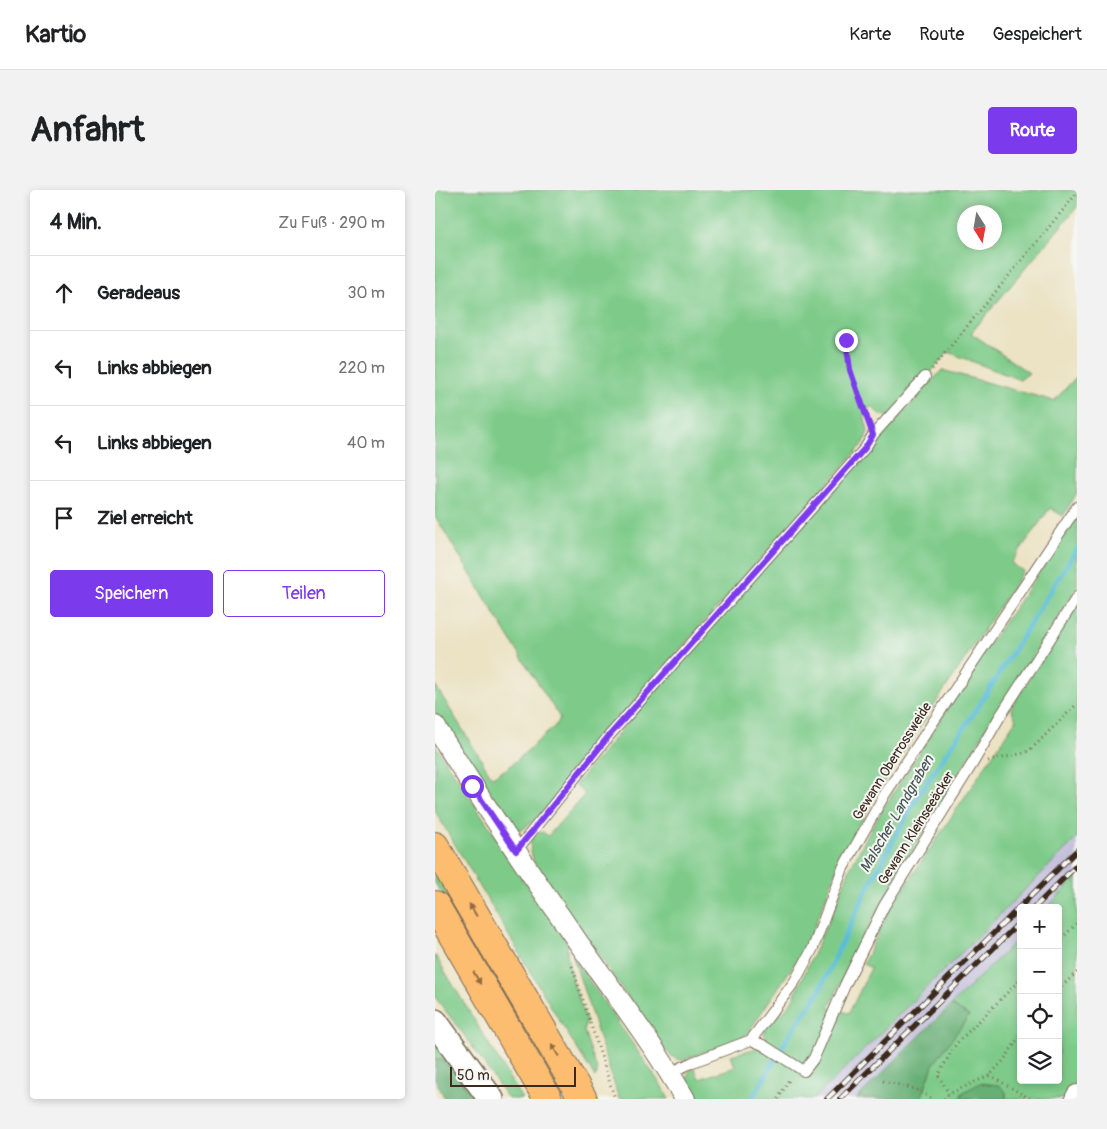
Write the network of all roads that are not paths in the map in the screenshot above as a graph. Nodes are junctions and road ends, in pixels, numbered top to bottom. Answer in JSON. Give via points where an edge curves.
{"nodes":[{"id":1,"x":925,"y":377,"type":"road end"},
{"id":2,"x":1077,"y":507,"type":"edge"},
{"id":3,"x":1077,"y":597,"type":"edge"},
{"id":4,"x":435,"y":726,"type":"edge"},
{"id":5,"x":435,"y":846,"type":"edge"},
{"id":6,"x":516,"y":851,"type":"junction"},
{"id":7,"x":435,"y":905,"type":"edge"},
{"id":8,"x":435,"y":1022,"type":"edge"},
{"id":9,"x":751,"y":1040,"type":"junction"},
{"id":10,"x":670,"y":1073,"type":"junction"},
{"id":11,"x":1077,"y":1095,"type":"edge"},
{"id":12,"x":491,"y":1099,"type":"edge"},
{"id":13,"x":548,"y":1099,"type":"edge"},
{"id":14,"x":583,"y":1099,"type":"edge"},
{"id":15,"x":685,"y":1099,"type":"edge"},
{"id":16,"x":1075,"y":1099,"type":"edge"}],
"edges":[{"from":1,"to":6,"type":"lane","via":[[608,737]]},
{"from":2,"to":9,"type":"lane","name":"Gewann Oberrossweide","via":[[885,794],[843,868],[804,965]]},
{"from":3,"to":9,"type":"lane","name":"Gewann Kleinseeäcker","via":[[884,906],[845,985],[815,1058],[804,1071]]},
{"from":4,"to":6,"type":"street"},
{"from":14,"to":5,"type":"highway","one_way":true},
{"from":6,"to":10,"type":"street"},
{"from":7,"to":13,"type":"highway","one_way":true},
{"from":8,"to":12,"type":"street"},
{"from":9,"to":10,"type":"lane"},
{"from":10,"to":15,"type":"street"},
{"from":11,"to":16,"type":"street"}]}
